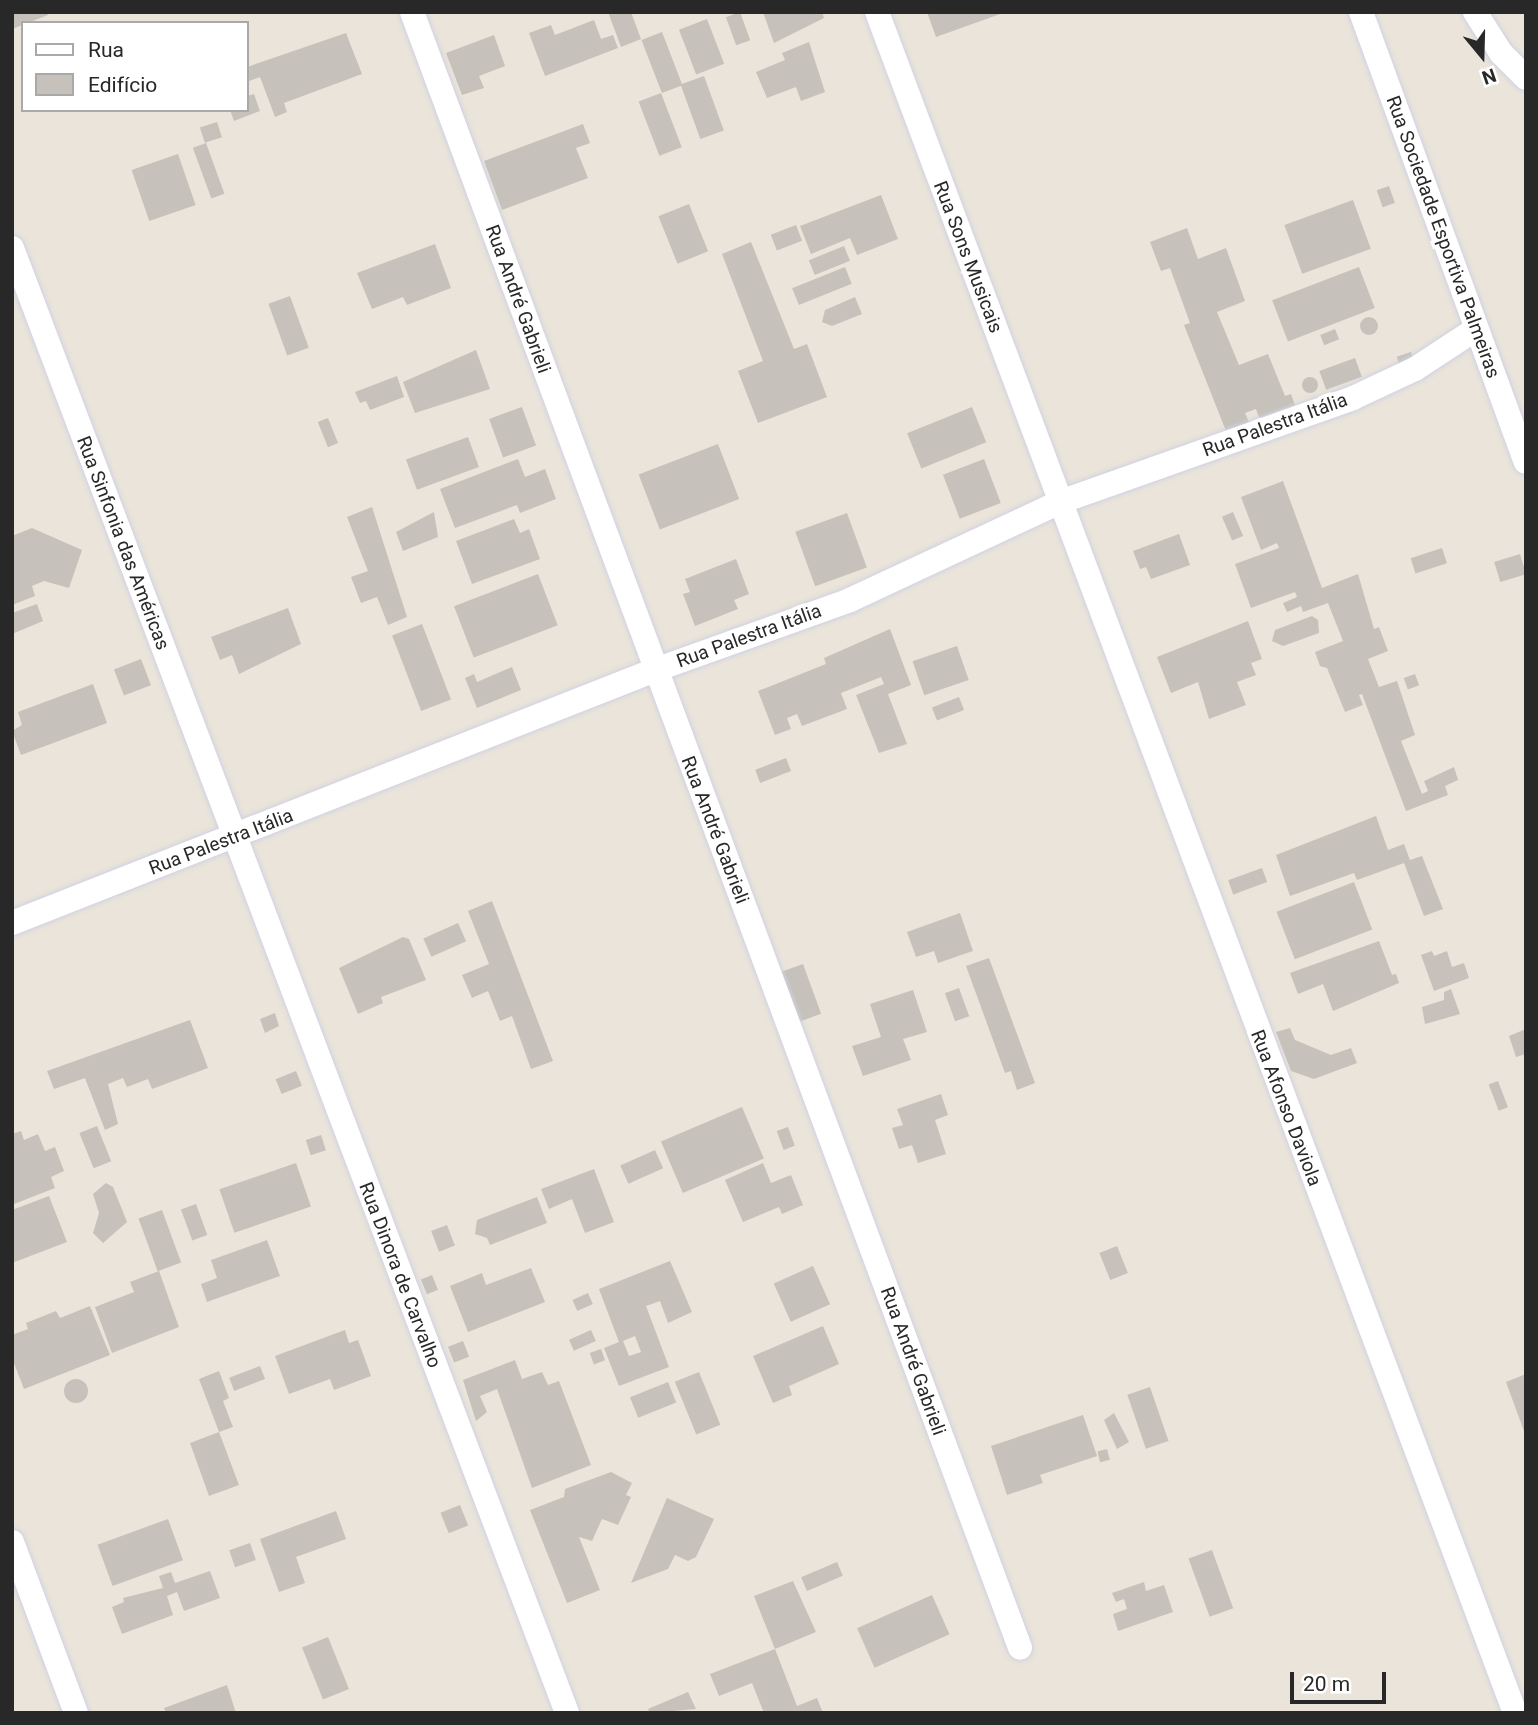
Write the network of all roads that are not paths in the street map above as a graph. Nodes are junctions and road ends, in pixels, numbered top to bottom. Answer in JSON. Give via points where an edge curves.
{"nodes":[{"id":1,"x":412,"y":12,"type":"edge"},
{"id":2,"x":877,"y":12,"type":"edge"},
{"id":3,"x":1362,"y":12,"type":"edge"},
{"id":4,"x":1475,"y":12,"type":"edge"},
{"id":5,"x":1526,"y":78,"type":"edge"},
{"id":6,"x":12,"y":248,"type":"edge"},
{"id":7,"x":1476,"y":329,"type":"junction"},
{"id":8,"x":1526,"y":462,"type":"edge"},
{"id":9,"x":1060,"y":502,"type":"junction"},
{"id":10,"x":655,"y":670,"type":"junction"},
{"id":11,"x":234,"y":837,"type":"junction"},
{"id":12,"x":12,"y":923,"type":"edge"},
{"id":13,"x":12,"y":1542,"type":"edge"},
{"id":14,"x":1020,"y":1648,"type":"dead end"},
{"id":15,"x":76,"y":1713,"type":"edge"},
{"id":16,"x":567,"y":1713,"type":"edge"},
{"id":17,"x":1515,"y":1713,"type":"edge"}],
"edges":[{"from":1,"to":10,"type":"street","name":"Rua André Gabrieli"},
{"from":2,"to":9,"type":"street","name":"Rua Sons Musicais"},
{"from":3,"to":7,"type":"street","name":"Rua Sociedade Esportiva Palmeiras"},
{"from":4,"to":5,"type":"street","via":[[1501,53]]},
{"from":6,"to":11,"type":"street","name":"Rua Sinfonia das Américas"},
{"from":7,"to":8,"type":"street","name":"Rua Sociedade Esportiva Palmeiras"},
{"from":7,"to":9,"type":"street","name":"Rua Palestra Itália","via":[[1415,369],[1353,398]]},
{"from":9,"to":10,"type":"street","name":"Rua Palestra Itália","via":[[850,600]]},
{"from":9,"to":17,"type":"street","name":"Rua Afonso Daviola"},
{"from":10,"to":11,"type":"street","name":"Rua Palestra Itália"},
{"from":10,"to":14,"type":"street","name":"Rua André Gabrieli"},
{"from":11,"to":12,"type":"street","name":"Rua Palestra Itália"},
{"from":11,"to":16,"type":"street","name":"Rua Dinora de Carvalho"},
{"from":13,"to":15,"type":"street"}]}
